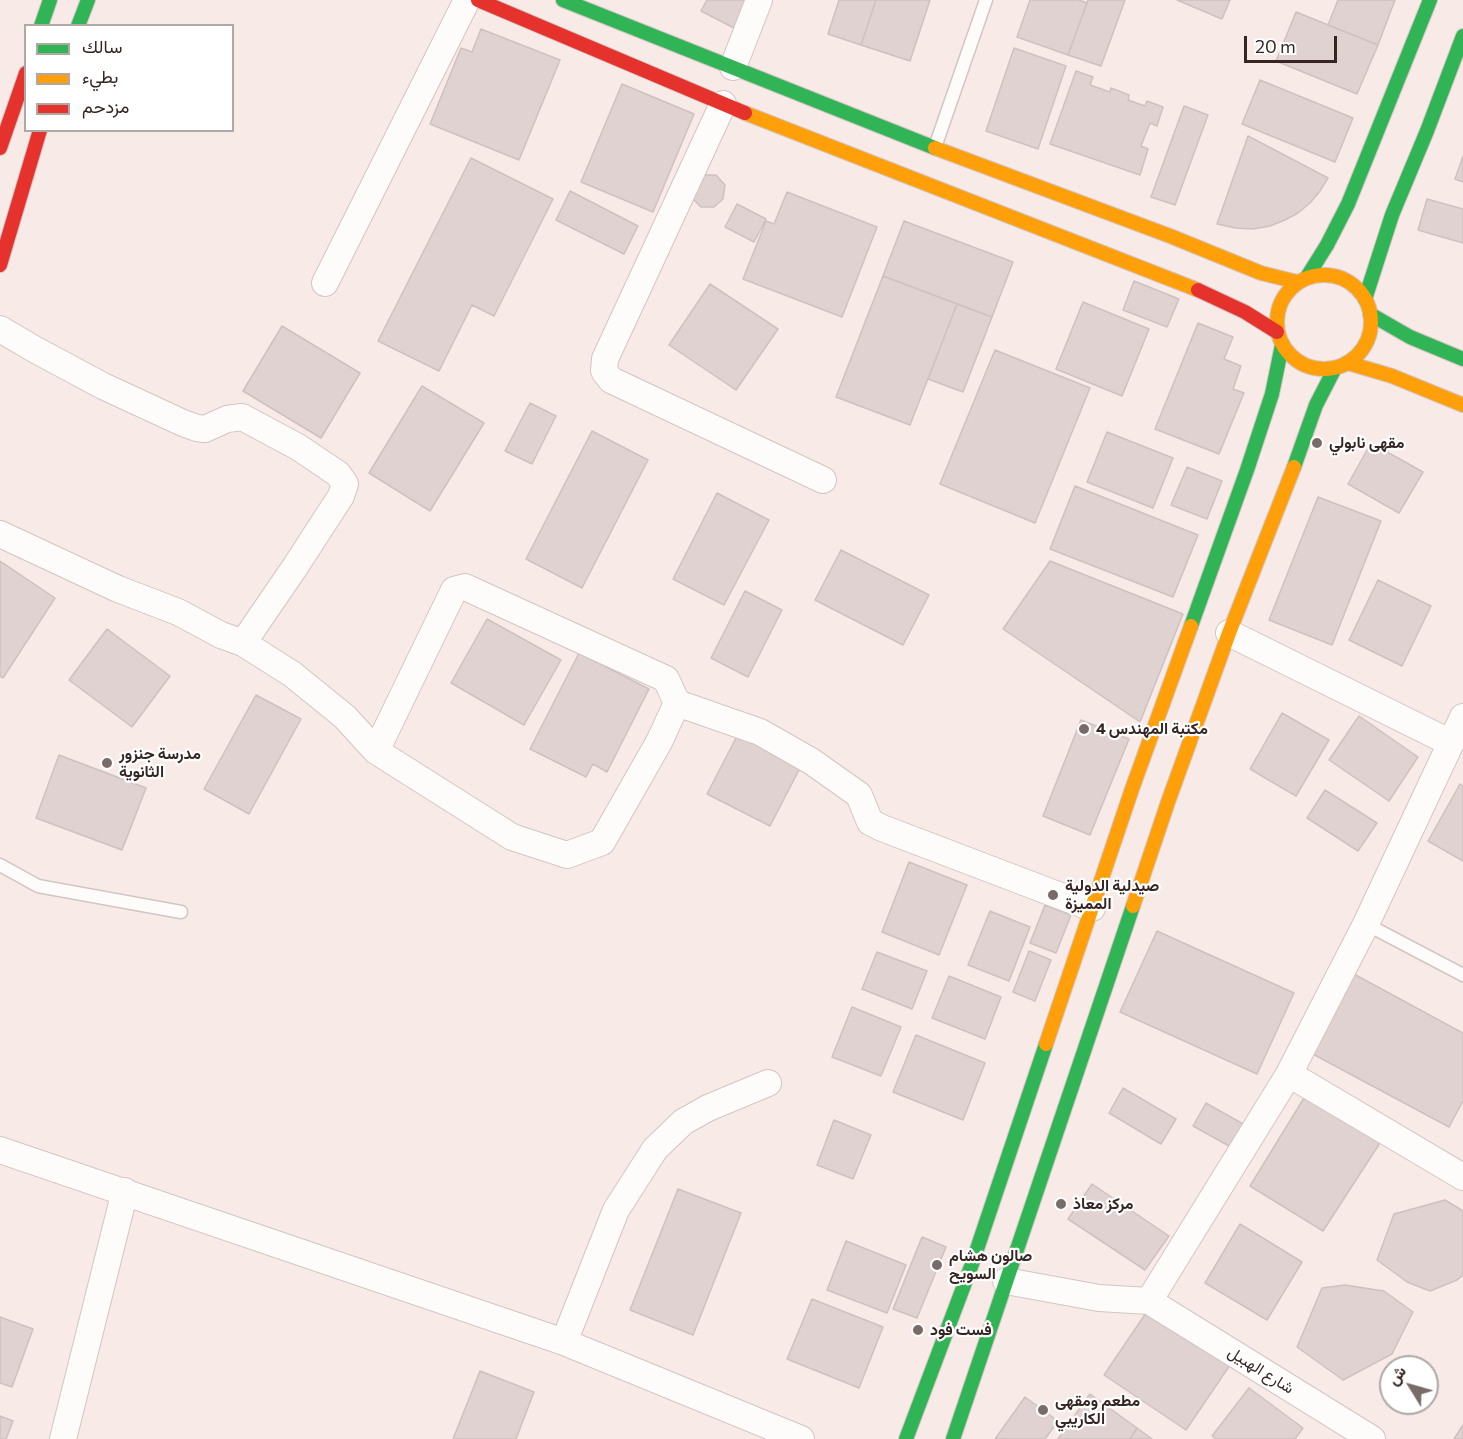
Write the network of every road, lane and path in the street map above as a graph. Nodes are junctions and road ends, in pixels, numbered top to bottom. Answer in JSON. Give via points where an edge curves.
{"nodes":[{"id":1,"x":50,"y":0,"type":"edge"},
{"id":2,"x":88,"y":0,"type":"edge"},
{"id":3,"x":467,"y":0,"type":"edge"},
{"id":4,"x":477,"y":0,"type":"edge"},
{"id":5,"x":563,"y":0,"type":"edge"},
{"id":6,"x":759,"y":0,"type":"edge"},
{"id":7,"x":986,"y":0,"type":"edge"},
{"id":8,"x":1430,"y":0,"type":"edge"},
{"id":9,"x":42,"y":24,"type":"edge"},
{"id":10,"x":79,"y":24,"type":"edge"},
{"id":11,"x":1463,"y":36,"type":"edge"},
{"id":12,"x":733,"y":67,"type":"junction"},
{"id":13,"x":24,"y":79,"type":"edge"},
{"id":14,"x":723,"y":104,"type":"junction"},
{"id":15,"x":39,"y":132,"type":"edge"},
{"id":16,"x":0,"y":148,"type":"edge"},
{"id":17,"x":935,"y":148,"type":"junction"},
{"id":18,"x":0,"y":265,"type":"edge"},
{"id":19,"x":1302,"y":280,"type":"junction"},
{"id":20,"x":326,"y":283,"type":"dead end"},
{"id":21,"x":1365,"y":299,"type":"junction"},
{"id":22,"x":1370,"y":314,"type":"junction"},
{"id":23,"x":0,"y":329,"type":"edge"},
{"id":24,"x":1279,"y":338,"type":"junction"},
{"id":25,"x":1463,"y":359,"type":"edge"},
{"id":26,"x":1341,"y":365,"type":"junction"},
{"id":27,"x":1463,"y":405,"type":"edge"},
{"id":28,"x":823,"y":480,"type":"dead end"},
{"id":29,"x":0,"y":534,"type":"edge"},
{"id":30,"x":1229,"y":633,"type":"junction"},
{"id":31,"x":243,"y":643,"type":"junction"},
{"id":32,"x":678,"y":703,"type":"junction"},
{"id":33,"x":1463,"y":717,"type":"edge"},
{"id":34,"x":1451,"y":743,"type":"junction"},
{"id":35,"x":376,"y":751,"type":"junction"},
{"id":36,"x":0,"y":865,"type":"edge"},
{"id":37,"x":1092,"y":908,"type":"junction"},
{"id":38,"x":181,"y":912,"type":"dead end"},
{"id":39,"x":1366,"y":924,"type":"junction"},
{"id":40,"x":1463,"y":975,"type":"edge"},
{"id":41,"x":1289,"y":1074,"type":"junction"},
{"id":42,"x":768,"y":1083,"type":"dead end"},
{"id":43,"x":0,"y":1150,"type":"edge"},
{"id":44,"x":1463,"y":1176,"type":"edge"},
{"id":45,"x":125,"y":1191,"type":"junction"},
{"id":46,"x":1006,"y":1281,"type":"junction"},
{"id":47,"x":1149,"y":1301,"type":"junction"},
{"id":48,"x":564,"y":1342,"type":"junction"},
{"id":49,"x":63,"y":1439,"type":"edge"},
{"id":50,"x":801,"y":1439,"type":"edge"},
{"id":51,"x":906,"y":1439,"type":"edge"},
{"id":52,"x":953,"y":1439,"type":"edge"},
{"id":53,"x":1372,"y":1439,"type":"edge"}],
"edges":[{"from":1,"to":9,"type":"street"},
{"from":2,"to":10,"type":"street"},
{"from":3,"to":20,"type":"street"},
{"from":4,"to":14,"type":"street"},
{"from":5,"to":12,"type":"street"},
{"from":6,"to":12,"type":"street"},
{"from":7,"to":17,"type":"lane"},
{"from":8,"to":19,"type":"street","via":[[1348,204],[1327,245]]},
{"from":11,"to":21,"type":"street","via":[[1392,215]]},
{"from":12,"to":17,"type":"street"},
{"from":13,"to":16,"type":"street"},
{"from":14,"to":24,"type":"street","via":[[1202,292],[1245,312]]},
{"from":14,"to":28,"type":"street","via":[[604,371],[610,380]]},
{"from":15,"to":18,"type":"street"},
{"from":17,"to":19,"type":"street","via":[[1261,273]]},
{"from":19,"to":21,"type":"street","via":[[1316,275],[1336,276],[1353,284]]},
{"from":19,"to":24,"type":"street","via":[[1289,289],[1280,304]]},
{"from":21,"to":22,"type":"street"},
{"from":22,"to":25,"type":"street","via":[[1410,337]]},
{"from":22,"to":26,"type":"street","via":[[1368,338],[1360,352]]},
{"from":23,"to":31,"type":"street","via":[[103,386],[197,428],[242,417],[338,474],[345,484],[341,496]]},
{"from":24,"to":26,"type":"street","via":[[1290,356],[1301,364],[1321,369]]},
{"from":24,"to":37,"type":"street","via":[[1272,394]]},
{"from":26,"to":27,"type":"street","via":[[1392,376]]},
{"from":26,"to":30,"type":"street","via":[[1316,405]]},
{"from":29,"to":31,"type":"street"},
{"from":30,"to":34,"type":"street"},
{"from":30,"to":46,"type":"street"},
{"from":31,"to":35,"type":"street","via":[[301,681],[345,717]]},
{"from":32,"to":35,"type":"street","via":[[602,842],[567,855],[512,837]]},
{"from":32,"to":35,"type":"street","via":[[666,679],[465,586],[454,590]]},
{"from":32,"to":37,"type":"street","via":[[760,732],[811,761],[859,795],[870,822]]},
{"from":33,"to":34,"type":"street"},
{"from":34,"to":39,"type":"street"},
{"from":36,"to":38,"type":"lane","via":[[38,886]]},
{"from":37,"to":51,"type":"street","via":[[972,1264]]},
{"from":39,"to":40,"type":"lane"},
{"from":39,"to":41,"type":"street"},
{"from":41,"to":44,"type":"street"},
{"from":41,"to":47,"type":"street"},
{"from":42,"to":48,"type":"street","via":[[683,1122],[655,1149],[616,1210]]},
{"from":43,"to":45,"type":"street"},
{"from":45,"to":48,"type":"street"},
{"from":45,"to":49,"type":"street"},
{"from":46,"to":47,"type":"street","via":[[1099,1298]]},
{"from":46,"to":52,"type":"street"},
{"from":47,"to":53,"type":"street","name":"شارع الهبيل"},
{"from":48,"to":50,"type":"street"}]}
